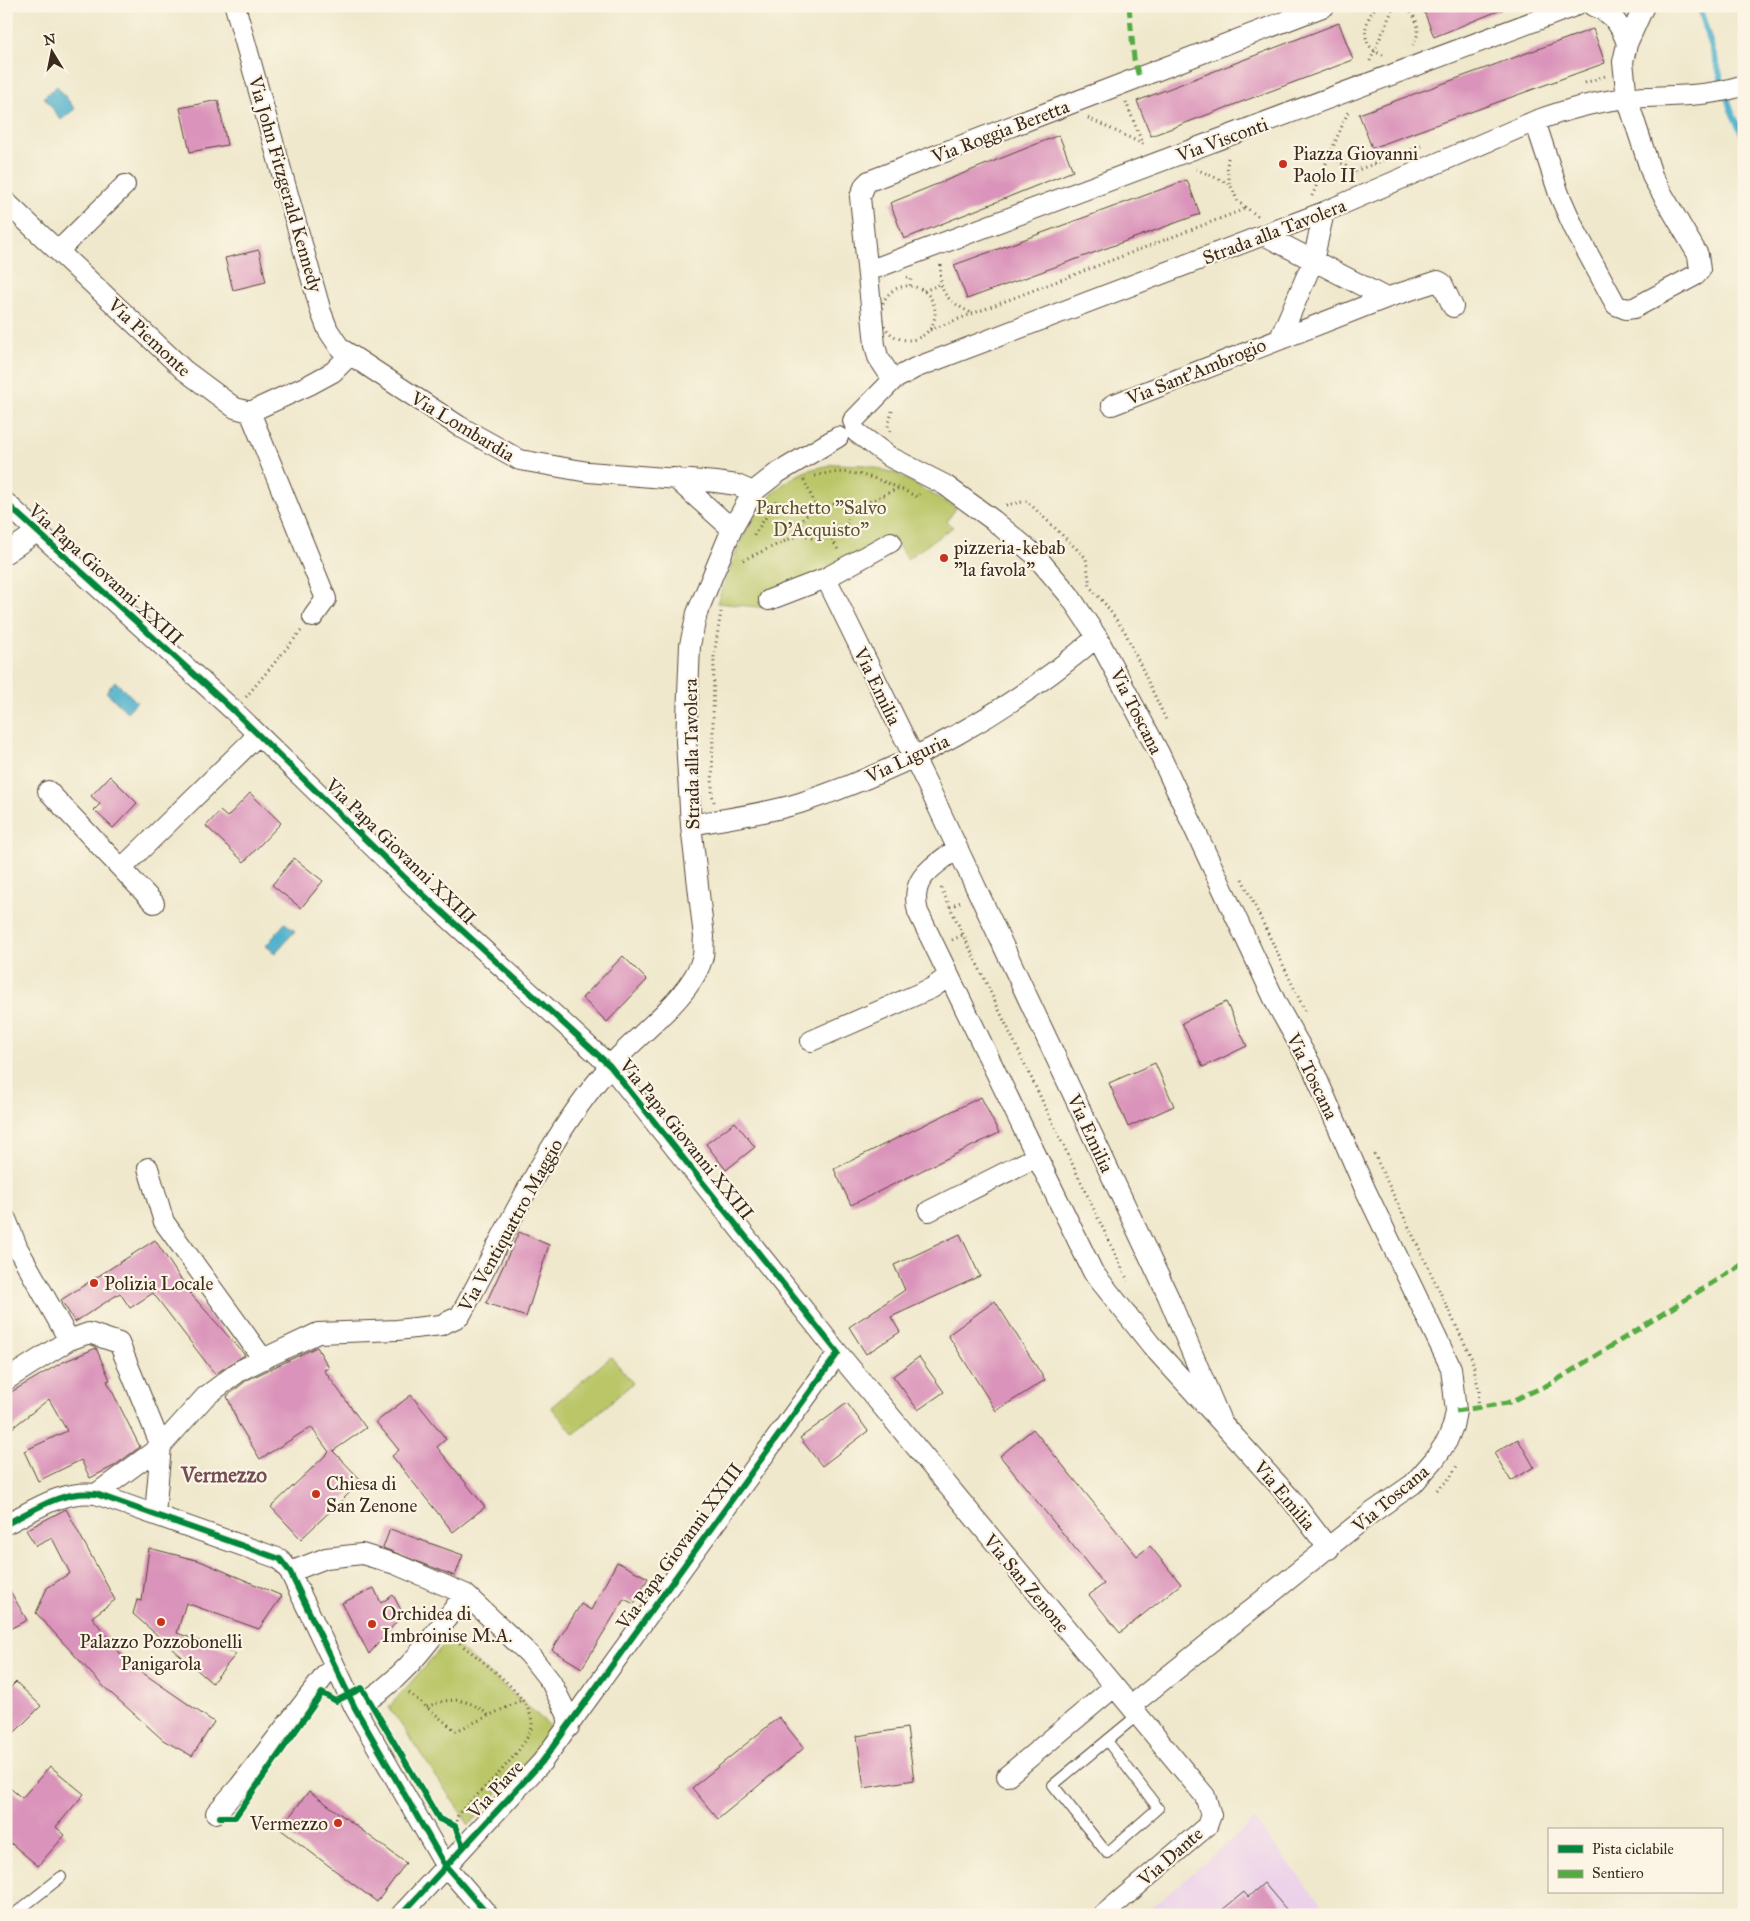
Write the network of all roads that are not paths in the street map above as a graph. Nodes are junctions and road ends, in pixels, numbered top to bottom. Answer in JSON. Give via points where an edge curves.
{"nodes":[{"id":1,"x":235,"y":6,"type":"edge"},
{"id":2,"x":1324,"y":6,"type":"edge"},
{"id":3,"x":1575,"y":6,"type":"edge"},
{"id":4,"x":1593,"y":6,"type":"edge"},
{"id":5,"x":1644,"y":6,"type":"edge"},
{"id":6,"x":1627,"y":44,"type":"junction"},
{"id":7,"x":1743,"y":86,"type":"edge"},
{"id":8,"x":1627,"y":98,"type":"junction"},
{"id":9,"x":1535,"y":121,"type":"junction"},
{"id":10,"x":125,"y":185,"type":"dead end"},
{"id":11,"x":6,"y":202,"type":"edge"},
{"id":12,"x":1324,"y":212,"type":"junction"},
{"id":13,"x":1264,"y":235,"type":"junction"},
{"id":14,"x":58,"y":251,"type":"junction"},
{"id":15,"x":1313,"y":261,"type":"junction"},
{"id":16,"x":868,"y":271,"type":"junction"},
{"id":17,"x":1386,"y":298,"type":"junction"},
{"id":18,"x":1453,"y":307,"type":"dead end"},
{"id":19,"x":1280,"y":338,"type":"junction"},
{"id":20,"x":350,"y":354,"type":"junction"},
{"id":21,"x":893,"y":380,"type":"junction"},
{"id":22,"x":1112,"y":405,"type":"dead end"},
{"id":23,"x":250,"y":412,"type":"junction"},
{"id":24,"x":849,"y":430,"type":"junction"},
{"id":25,"x":676,"y":478,"type":"junction"},
{"id":26,"x":753,"y":492,"type":"junction"},
{"id":27,"x":6,"y":503,"type":"edge"},
{"id":28,"x":732,"y":529,"type":"junction"},
{"id":29,"x":37,"y":532,"type":"junction"},
{"id":30,"x":890,"y":542,"type":"dead end"},
{"id":31,"x":6,"y":553,"type":"edge"},
{"id":32,"x":826,"y":578,"type":"junction"},
{"id":33,"x":769,"y":600,"type":"dead end"},
{"id":34,"x":313,"y":617,"type":"road end"},
{"id":35,"x":1097,"y":637,"type":"junction"},
{"id":36,"x":258,"y":735,"type":"junction"},
{"id":37,"x":914,"y":759,"type":"junction"},
{"id":38,"x":48,"y":791,"type":"dead end"},
{"id":39,"x":691,"y":825,"type":"junction"},
{"id":40,"x":956,"y":849,"type":"junction"},
{"id":41,"x":122,"y":868,"type":"junction"},
{"id":42,"x":154,"y":904,"type":"dead end"},
{"id":43,"x":949,"y":976,"type":"junction"},
{"id":44,"x":812,"y":1041,"type":"dead end"},
{"id":45,"x":610,"y":1066,"type":"junction"},
{"id":46,"x":1036,"y":1157,"type":"junction"},
{"id":47,"x":148,"y":1168,"type":"dead end"},
{"id":48,"x":929,"y":1211,"type":"dead end"},
{"id":49,"x":6,"y":1219,"type":"edge"},
{"id":50,"x":69,"y":1340,"type":"junction"},
{"id":51,"x":838,"y":1353,"type":"junction"},
{"id":52,"x":263,"y":1359,"type":"junction"},
{"id":53,"x":6,"y":1380,"type":"edge"},
{"id":54,"x":1220,"y":1419,"type":"junction"},
{"id":55,"x":161,"y":1446,"type":"junction"},
{"id":56,"x":96,"y":1494,"type":"junction"},
{"id":57,"x":155,"y":1514,"type":"junction"},
{"id":58,"x":6,"y":1524,"type":"edge"},
{"id":59,"x":1329,"y":1549,"type":"junction"},
{"id":60,"x":290,"y":1572,"type":"junction"},
{"id":61,"x":465,"y":1594,"type":"junction"},
{"id":62,"x":335,"y":1667,"type":"junction"},
{"id":63,"x":1114,"y":1687,"type":"junction"},
{"id":64,"x":355,"y":1708,"type":"junction"},
{"id":65,"x":1136,"y":1709,"type":"junction"},
{"id":66,"x":569,"y":1726,"type":"junction"},
{"id":67,"x":1108,"y":1742,"type":"junction"},
{"id":68,"x":1007,"y":1776,"type":"dead end"},
{"id":69,"x":216,"y":1813,"type":"dead end"},
{"id":70,"x":1211,"y":1815,"type":"joint"},
{"id":71,"x":445,"y":1865,"type":"junction"},
{"id":72,"x":61,"y":1877,"type":"dead end"},
{"id":73,"x":13,"y":1915,"type":"edge"},
{"id":74,"x":401,"y":1915,"type":"edge"},
{"id":75,"x":488,"y":1915,"type":"edge"},
{"id":76,"x":1103,"y":1915,"type":"edge"}],
"edges":[{"from":1,"to":20,"type":"street","name":"Via John Fitzgerald Kennedy","via":[[321,312],[340,348]]},
{"from":2,"to":16,"type":"street","name":"Via Roggia Beretta","via":[[869,181],[860,196]]},
{"from":3,"to":16,"type":"street","name":"Via Visconti"},
{"from":4,"to":6,"type":"street","via":[[1605,10],[1615,19]]},
{"from":5,"to":6,"type":"street"},
{"from":6,"to":8,"type":"street","via":[[1623,62]]},
{"from":7,"to":8,"type":"street","name":"Strada alla Tavolera","via":[[1717,93]]},
{"from":8,"to":9,"type":"street","name":"Strada alla Tavolera","via":[[1587,104]]},
{"from":8,"to":9,"type":"street","via":[[1653,178],[1698,255],[1700,270],[1626,310],[1616,305],[1574,228]]},
{"from":9,"to":12,"type":"street","name":"Strada alla Tavolera"},
{"from":10,"to":14,"type":"street"},
{"from":11,"to":14,"type":"street","name":"Via Piemonte"},
{"from":12,"to":13,"type":"street","name":"Strada alla Tavolera"},
{"from":12,"to":15,"type":"street","name":"Via Sant'Ambrogio"},
{"from":13,"to":15,"type":"street"},
{"from":13,"to":21,"type":"street","name":"Strada alla Tavolera","via":[[914,368]]},
{"from":14,"to":23,"type":"street","name":"Via Piemonte","via":[[184,370],[235,408]]},
{"from":15,"to":17,"type":"street"},
{"from":15,"to":19,"type":"street","name":"Via Sant'Ambrogio"},
{"from":16,"to":21,"type":"street","name":"Via Roggia Beretta","via":[[877,351]]},
{"from":17,"to":18,"type":"street","name":"Via Sant'Ambrogio","via":[[1438,281]]},
{"from":17,"to":19,"type":"street","name":"Via Sant'Ambrogio"},
{"from":19,"to":22,"type":"street","name":"Via Sant'Ambrogio"},
{"from":20,"to":23,"type":"street","via":[[333,372]]},
{"from":20,"to":25,"type":"street","name":"Via Lombardia","via":[[459,426],[520,460],[588,472]]},
{"from":21,"to":24,"type":"street","name":"Strada alla Tavolera"},
{"from":23,"to":34,"type":"street","via":[[326,599]]},
{"from":24,"to":26,"type":"street","name":"Strada alla Tavolera","via":[[776,474]]},
{"from":24,"to":35,"type":"street","name":"Via Toscana","via":[[890,457],[945,485],[1007,531],[1034,554],[1069,595]]},
{"from":25,"to":26,"type":"street","name":"Via Lombardia","via":[[737,485]]},
{"from":25,"to":28,"type":"street"},
{"from":26,"to":28,"type":"street","name":"Strada alla Tavolera"},
{"from":27,"to":29,"type":"street","name":"Via Papa Giovanni XXIII"},
{"from":28,"to":39,"type":"street","name":"Strada alla Tavolera","via":[[697,613],[690,645],[686,741]]},
{"from":29,"to":31,"type":"street"},
{"from":29,"to":36,"type":"street","name":"Via Papa Giovanni XXIII"},
{"from":30,"to":32,"type":"street"},
{"from":32,"to":33,"type":"street"},
{"from":32,"to":37,"type":"street","name":"Via Emilia"},
{"from":35,"to":37,"type":"street","name":"Via Liguria","via":[[997,711]]},
{"from":35,"to":59,"type":"street","name":"Via Toscana","via":[[1159,753],[1278,1005],[1312,1066],[1451,1368],[1456,1411],[1447,1441],[1413,1484],[1370,1514]]},
{"from":36,"to":41,"type":"street"},
{"from":36,"to":45,"type":"street","name":"Via Papa Giovanni XXIII","via":[[404,877]]},
{"from":37,"to":39,"type":"street","name":"Via Liguria","via":[[798,803]]},
{"from":37,"to":40,"type":"street","name":"Via Emilia"},
{"from":38,"to":41,"type":"street"},
{"from":39,"to":45,"type":"street","name":"Strada alla Tavolera","via":[[704,937],[703,955],[687,988]]},
{"from":40,"to":43,"type":"street","name":"Via Emilia","via":[[927,874],[916,889],[915,898],[918,912]]},
{"from":40,"to":54,"type":"street","name":"Via Emilia","via":[[1168,1296]]},
{"from":41,"to":42,"type":"street"},
{"from":43,"to":44,"type":"street","via":[[932,988]]},
{"from":43,"to":46,"type":"street","name":"Via Emilia"},
{"from":45,"to":51,"type":"street","name":"Via Papa Giovanni XXIII"},
{"from":45,"to":52,"type":"street","name":"Via Ventiquattro Maggio","via":[[565,1126],[520,1199],[460,1316],[441,1325],[318,1333]]},
{"from":46,"to":48,"type":"street"},
{"from":46,"to":54,"type":"street","name":"Via Emilia","via":[[1093,1272],[1152,1346]]},
{"from":47,"to":52,"type":"street","via":[[164,1222]]},
{"from":49,"to":50,"type":"street","via":[[18,1249]]},
{"from":50,"to":53,"type":"street"},
{"from":50,"to":55,"type":"street","via":[[89,1333],[118,1343]]},
{"from":51,"to":63,"type":"street","name":"Via San Zenone"},
{"from":51,"to":66,"type":"street","name":"Via Papa Giovanni XXIII"},
{"from":52,"to":55,"type":"street","name":"Via Ventiquattro Maggio","via":[[241,1370],[205,1397]]},
{"from":54,"to":59,"type":"street","name":"Via Emilia","via":[[1291,1499]]},
{"from":55,"to":56,"type":"street","name":"Via Ventiquattro Maggio"},
{"from":55,"to":57,"type":"street"},
{"from":56,"to":57,"type":"street"},
{"from":56,"to":58,"type":"street","via":[[80,1492],[58,1497]]},
{"from":57,"to":60,"type":"street","via":[[280,1559]]},
{"from":59,"to":65,"type":"street","name":"Via Toscana"},
{"from":60,"to":61,"type":"street","via":[[326,1558],[362,1554],[395,1564]]},
{"from":60,"to":62,"type":"street"},
{"from":61,"to":64,"type":"street","via":[[413,1662],[381,1693]]},
{"from":61,"to":66,"type":"street","via":[[529,1654],[551,1682]]},
{"from":62,"to":64,"type":"street"},
{"from":62,"to":69,"type":"street","via":[[326,1674]]},
{"from":63,"to":65,"type":"street","name":"Via San Zenone"},
{"from":63,"to":68,"type":"street"},
{"from":64,"to":71,"type":"street"},
{"from":65,"to":67,"type":"lane"},
{"from":65,"to":70,"type":"street","name":"Via San Zenone","via":[[1205,1796]]},
{"from":66,"to":71,"type":"street","name":"Via Piave","via":[[542,1762]]},
{"from":67,"to":67,"type":"lane","via":[[1053,1785],[1107,1853],[1158,1808]]},
{"from":70,"to":76,"type":"street","name":"Via Dante","via":[[1206,1826]]},
{"from":71,"to":74,"type":"street","name":"Via Piave"},
{"from":71,"to":75,"type":"street"},
{"from":72,"to":73,"type":"lane"}]}
